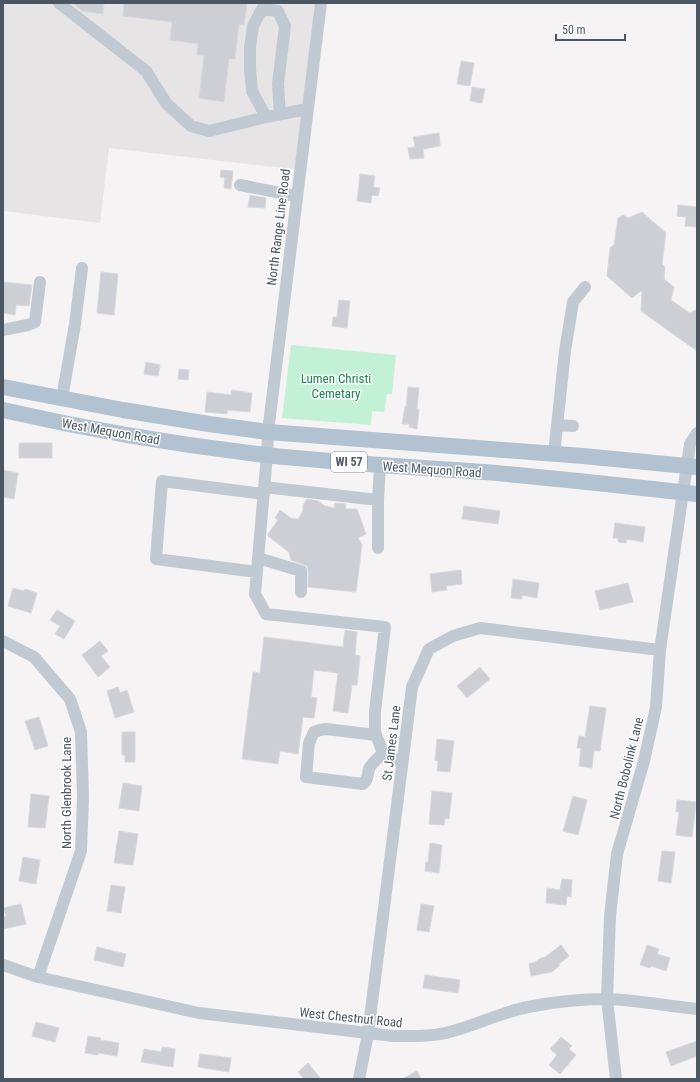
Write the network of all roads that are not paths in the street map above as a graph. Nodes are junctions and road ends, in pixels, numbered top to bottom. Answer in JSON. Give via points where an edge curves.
{"nodes":[{"id":1,"x":59,"y":3,"type":"edge"},
{"id":2,"x":321,"y":3,"type":"edge"},
{"id":3,"x":307,"y":109,"type":"junction"},
{"id":4,"x":280,"y":114,"type":"junction"},
{"id":5,"x":266,"y":117,"type":"junction"},
{"id":6,"x":240,"y":185,"type":"dead end"},
{"id":7,"x":296,"y":196,"type":"junction"},
{"id":8,"x":82,"y":268,"type":"dead end"},
{"id":9,"x":40,"y":282,"type":"dead end"},
{"id":10,"x":585,"y":287,"type":"dead end"},
{"id":11,"x":3,"y":330,"type":"edge"},
{"id":12,"x":3,"y":387,"type":"edge"},
{"id":13,"x":62,"y":398,"type":"junction"},
{"id":14,"x":3,"y":410,"type":"edge"},
{"id":15,"x":557,"y":425,"type":"junction"},
{"id":16,"x":573,"y":426,"type":"dead end"},
{"id":17,"x":268,"y":432,"type":"junction"},
{"id":18,"x":697,"y":433,"type":"edge"},
{"id":19,"x":554,"y":454,"type":"junction"},
{"id":20,"x":267,"y":455,"type":"junction"},
{"id":21,"x":380,"y":465,"type":"junction"},
{"id":22,"x":692,"y":466,"type":"edge"},
{"id":23,"x":264,"y":491,"type":"junction"},
{"id":24,"x":690,"y":493,"type":"edge"},
{"id":25,"x":378,"y":500,"type":"junction"},
{"id":26,"x":378,"y":548,"type":"dead end"},
{"id":27,"x":258,"y":558,"type":"junction"},
{"id":28,"x":257,"y":572,"type":"junction"},
{"id":29,"x":301,"y":592,"type":"dead end"},
{"id":30,"x":3,"y":641,"type":"edge"},
{"id":31,"x":660,"y":650,"type":"junction"},
{"id":32,"x":376,"y":735,"type":"junction"},
{"id":33,"x":383,"y":753,"type":"junction"},
{"id":34,"x":402,"y":762,"type":"junction"},
{"id":35,"x":3,"y":965,"type":"edge"},
{"id":36,"x":38,"y":977,"type":"junction"},
{"id":37,"x":606,"y":1000,"type":"junction"},
{"id":38,"x":697,"y":1009,"type":"edge"},
{"id":39,"x":368,"y":1034,"type":"junction"},
{"id":40,"x":359,"y":1079,"type":"edge"},
{"id":41,"x":616,"y":1079,"type":"edge"}],
"edges":[{"from":1,"to":5,"type":"street","via":[[146,71],[166,103],[191,126],[209,130]]},
{"from":2,"to":3,"type":"street","name":"North Range Line Road"},
{"from":3,"to":4,"type":"street"},
{"from":3,"to":7,"type":"street","name":"North Range Line Road"},
{"from":4,"to":5,"type":"street"},
{"from":4,"to":5,"type":"street","via":[[278,84],[285,26],[278,11],[262,9],[253,26],[250,69],[252,90]]},
{"from":6,"to":7,"type":"street"},
{"from":7,"to":17,"type":"street","name":"North Range Line Road"},
{"from":8,"to":13,"type":"street"},
{"from":9,"to":11,"type":"street","via":[[34,322]]},
{"from":10,"to":15,"type":"street","via":[[573,302]]},
{"from":12,"to":13,"type":"main road","name":"West Mequon Road","number":"WI 57"},
{"from":13,"to":17,"type":"main road","name":"West Mequon Road","number":"WI 57"},
{"from":14,"to":20,"type":"main road","name":"West Mequon Road","number":"WI 57","via":[[134,436]]},
{"from":15,"to":16,"type":"street"},
{"from":15,"to":19,"type":"street"},
{"from":17,"to":19,"type":"main road","name":"West Mequon Road","number":"WI 57"},
{"from":17,"to":20,"type":"street","name":"North Range Line Road"},
{"from":18,"to":22,"type":"street","name":"North Bobolink Lane","via":[[690,444]]},
{"from":19,"to":22,"type":"main road","name":"West Mequon Road","number":"WI 57"},
{"from":20,"to":21,"type":"main road","name":"West Mequon Road","number":"WI 57"},
{"from":20,"to":23,"type":"street","name":"North Range Line Road"},
{"from":21,"to":24,"type":"main road","name":"West Mequon Road","number":"WI 57","via":[[553,478]]},
{"from":21,"to":25,"type":"street"},
{"from":22,"to":24,"type":"street","name":"North Bobolink Lane"},
{"from":23,"to":25,"type":"street"},
{"from":23,"to":27,"type":"street","name":"North Range Line Road"},
{"from":23,"to":28,"type":"street","via":[[162,481],[156,559]]},
{"from":24,"to":31,"type":"street","name":"North Bobolink Lane"},
{"from":25,"to":26,"type":"street"},
{"from":27,"to":28,"type":"street","name":"North Range Line Road"},
{"from":27,"to":29,"type":"street","via":[[301,571]]},
{"from":28,"to":32,"type":"street","name":"North Range Line Road","via":[[255,594],[266,614],[385,627],[375,711]]},
{"from":30,"to":36,"type":"street","name":"North Glenbrook Lane","via":[[34,657],[70,699],[81,732],[81,851]]},
{"from":31,"to":34,"type":"street","name":"St James Lane","via":[[480,628],[453,636],[429,649],[412,687]]},
{"from":31,"to":37,"type":"street","name":"North Bobolink Lane","via":[[656,707],[644,761],[617,854],[610,916]]},
{"from":32,"to":33,"type":"street"},
{"from":32,"to":33,"type":"street","via":[[326,729],[314,732],[309,743],[306,777],[363,784],[367,781],[369,769],[374,761]]},
{"from":33,"to":34,"type":"street"},
{"from":34,"to":39,"type":"street","name":"St James Lane"},
{"from":35,"to":36,"type":"street","name":"West Chestnut Road"},
{"from":36,"to":39,"type":"street","name":"West Chestnut Road","via":[[198,1013]]},
{"from":37,"to":38,"type":"street","name":"West Chestnut Road"},
{"from":37,"to":39,"type":"street","name":"West Chestnut Road","via":[[528,1007],[452,1032],[434,1035]]},
{"from":37,"to":41,"type":"street","name":"North Bobolink Lane"},
{"from":39,"to":40,"type":"street","name":"St James Lane"}]}
